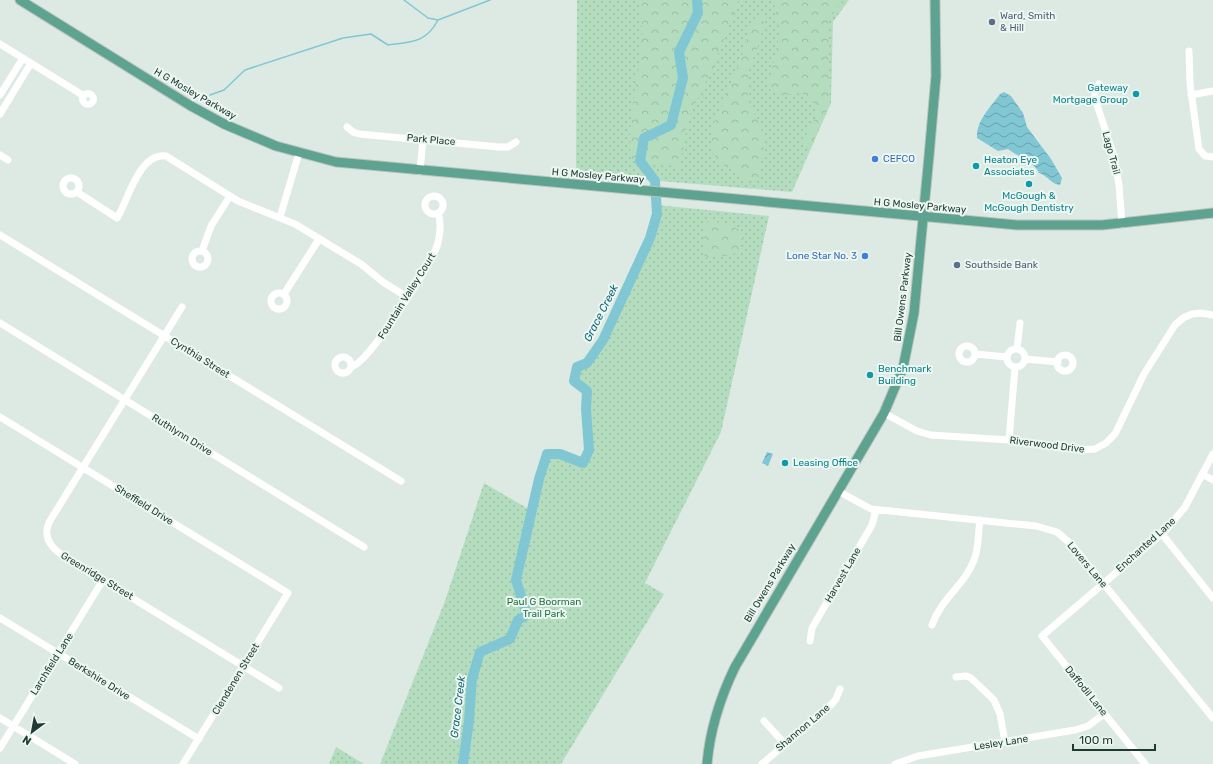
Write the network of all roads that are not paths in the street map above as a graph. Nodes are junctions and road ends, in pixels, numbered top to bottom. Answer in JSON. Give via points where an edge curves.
{"nodes":[{"id":1,"x":20,"y":0,"type":"edge"},
{"id":2,"x":935,"y":0,"type":"edge"},
{"id":3,"x":0,"y":44,"type":"edge"},
{"id":4,"x":1189,"y":51,"type":"dead end"},
{"id":5,"x":23,"y":58,"type":"junction"},
{"id":6,"x":31,"y":63,"type":"junction"},
{"id":7,"x":1099,"y":84,"type":"dead end"},
{"id":8,"x":1213,"y":91,"type":"edge"},
{"id":9,"x":0,"y":95,"type":"edge"},
{"id":10,"x":1191,"y":95,"type":"junction"},
{"id":11,"x":84,"y":96,"type":"dead end"},
{"id":12,"x":8,"y":101,"type":"junction"},
{"id":13,"x":1,"y":110,"type":"edge"},
{"id":14,"x":347,"y":127,"type":"dead end"},
{"id":15,"x":423,"y":139,"type":"junction"},
{"id":16,"x":516,"y":142,"type":"dead end"},
{"id":17,"x":299,"y":153,"type":"junction"},
{"id":18,"x":0,"y":155,"type":"edge"},
{"id":19,"x":1213,"y":157,"type":"edge"},
{"id":20,"x":8,"y":160,"type":"dead end"},
{"id":21,"x":420,"y":171,"type":"junction"},
{"id":22,"x":77,"y":192,"type":"dead end"},
{"id":23,"x":230,"y":196,"type":"junction"},
{"id":24,"x":438,"y":213,"type":"dead end"},
{"id":25,"x":1213,"y":213,"type":"edge"},
{"id":26,"x":280,"y":217,"type":"junction"},
{"id":27,"x":924,"y":217,"type":"junction"},
{"id":28,"x":1122,"y":224,"type":"junction"},
{"id":29,"x":0,"y":235,"type":"edge"},
{"id":30,"x":319,"y":239,"type":"junction"},
{"id":31,"x":202,"y":251,"type":"dead end"},
{"id":32,"x":284,"y":294,"type":"dead end"},
{"id":33,"x":407,"y":297,"type":"junction"},
{"id":34,"x":182,"y":308,"type":"dead end"},
{"id":35,"x":1213,"y":315,"type":"edge"},
{"id":36,"x":0,"y":323,"type":"edge"},
{"id":37,"x":1020,"y":323,"type":"dead end"},
{"id":38,"x":164,"y":336,"type":"junction"},
{"id":39,"x":1017,"y":349,"type":"junction"},
{"id":40,"x":975,"y":354,"type":"dead end"},
{"id":41,"x":1007,"y":357,"type":"junction"},
{"id":42,"x":1025,"y":359,"type":"junction"},
{"id":43,"x":1058,"y":362,"type":"dead end"},
{"id":44,"x":352,"y":367,"type":"dead end"},
{"id":45,"x":1015,"y":367,"type":"junction"},
{"id":46,"x":124,"y":400,"type":"junction"},
{"id":47,"x":884,"y":414,"type":"junction"},
{"id":48,"x":0,"y":417,"type":"edge"},
{"id":49,"x":1009,"y":440,"type":"junction"},
{"id":50,"x":1213,"y":454,"type":"edge"},
{"id":51,"x":83,"y":467,"type":"junction"},
{"id":52,"x":1202,"y":474,"type":"junction"},
{"id":53,"x":1213,"y":480,"type":"edge"},
{"id":54,"x":401,"y":481,"type":"dead end"},
{"id":55,"x":838,"y":491,"type":"junction"},
{"id":56,"x":876,"y":510,"type":"junction"},
{"id":57,"x":980,"y":520,"type":"junction"},
{"id":58,"x":1162,"y":534,"type":"junction"},
{"id":59,"x":364,"y":547,"type":"dead end"},
{"id":60,"x":103,"y":580,"type":"junction"},
{"id":61,"x":1103,"y":584,"type":"junction"},
{"id":62,"x":288,"y":594,"type":"joint"},
{"id":63,"x":1213,"y":598,"type":"edge"},
{"id":64,"x":0,"y":618,"type":"edge"},
{"id":65,"x":932,"y":625,"type":"dead end"},
{"id":66,"x":1042,"y":636,"type":"joint"},
{"id":67,"x":810,"y":641,"type":"dead end"},
{"id":68,"x":58,"y":653,"type":"junction"},
{"id":69,"x":244,"y":666,"type":"junction"},
{"id":70,"x":956,"y":676,"type":"dead end"},
{"id":71,"x":279,"y":688,"type":"dead end"},
{"id":72,"x":840,"y":689,"type":"dead end"},
{"id":73,"x":1104,"y":714,"type":"junction"},
{"id":74,"x":0,"y":718,"type":"edge"},
{"id":75,"x":1213,"y":718,"type":"edge"},
{"id":76,"x":764,"y":721,"type":"dead end"},
{"id":77,"x":14,"y":726,"type":"junction"},
{"id":78,"x":199,"y":739,"type":"junction"},
{"id":79,"x":1005,"y":742,"type":"junction"},
{"id":80,"x":785,"y":744,"type":"junction"},
{"id":81,"x":0,"y":748,"type":"edge"},
{"id":82,"x":76,"y":764,"type":"edge"},
{"id":83,"x":183,"y":764,"type":"edge"},
{"id":84,"x":707,"y":764,"type":"edge"},
{"id":85,"x":762,"y":764,"type":"edge"},
{"id":86,"x":895,"y":764,"type":"edge"},
{"id":87,"x":1145,"y":764,"type":"edge"}],
"edges":[{"from":1,"to":17,"type":"main road","name":"H G Mosley Parkway","via":[[201,112],[250,136]]},
{"from":2,"to":27,"type":"main road","name":"Bill Owens Parkway","via":[[936,76]]},
{"from":3,"to":5,"type":"street"},
{"from":4,"to":10,"type":"street"},
{"from":5,"to":6,"type":"street"},
{"from":5,"to":9,"type":"street"},
{"from":6,"to":11,"type":"street"},
{"from":6,"to":12,"type":"street"},
{"from":7,"to":28,"type":"street","name":"Lago Trail","via":[[1095,99],[1115,163]]},
{"from":8,"to":10,"type":"street"},
{"from":9,"to":12,"type":"street"},
{"from":10,"to":19,"type":"street","via":[[1199,149],[1203,154]]},
{"from":12,"to":13,"type":"street"},
{"from":14,"to":15,"type":"street","name":"Park Place","via":[[359,134]]},
{"from":15,"to":16,"type":"street","name":"Park Place","via":[[502,147],[508,147]]},
{"from":15,"to":21,"type":"street"},
{"from":17,"to":21,"type":"main road","name":"H G Mosley Parkway","via":[[344,163]]},
{"from":17,"to":26,"type":"street"},
{"from":18,"to":20,"type":"street"},
{"from":21,"to":27,"type":"main road","name":"H G Mosley Parkway"},
{"from":22,"to":23,"type":"street","via":[[117,218],[134,181],[149,160],[160,156],[169,158]]},
{"from":23,"to":26,"type":"street","via":[[248,206]]},
{"from":23,"to":31,"type":"street","via":[[211,226]]},
{"from":24,"to":33,"type":"street","name":"Fountain Valley Court","via":[[440,223],[437,247]]},
{"from":25,"to":28,"type":"main road","name":"H G Mosley Parkway"},
{"from":26,"to":30,"type":"street"},
{"from":27,"to":28,"type":"main road","name":"H G Mosley Parkway","via":[[1034,226]]},
{"from":27,"to":47,"type":"main road","name":"Bill Owens Parkway","via":[[911,336],[899,380]]},
{"from":29,"to":38,"type":"street","name":"Cynthia Street"},
{"from":30,"to":32,"type":"street"},
{"from":30,"to":33,"type":"street","via":[[364,266]]},
{"from":33,"to":44,"type":"street","name":"Fountain Valley Court","via":[[373,350]]},
{"from":34,"to":38,"type":"street","name":"Greenridge Street"},
{"from":35,"to":49,"type":"street","name":"Riverwood Drive","via":[[1192,314],[1174,325],[1144,374],[1115,434],[1101,446],[1092,450],[1080,450]]},
{"from":36,"to":46,"type":"street","name":"Ruthlynn Drive"},
{"from":37,"to":39,"type":"street"},
{"from":38,"to":46,"type":"street","name":"Greenridge Street"},
{"from":38,"to":54,"type":"street","name":"Cynthia Street"},
{"from":39,"to":41,"type":"street","via":[[1012,350]]},
{"from":39,"to":42,"type":"street","via":[[1024,354]]},
{"from":40,"to":41,"type":"street"},
{"from":41,"to":45,"type":"street","via":[[1008,363]]},
{"from":42,"to":43,"type":"street"},
{"from":42,"to":45,"type":"street","via":[[1021,366]]},
{"from":45,"to":49,"type":"street"},
{"from":46,"to":51,"type":"street","name":"Greenridge Street"},
{"from":46,"to":59,"type":"street","name":"Ruthlynn Drive"},
{"from":47,"to":49,"type":"street","name":"Riverwood Drive","via":[[927,435]]},
{"from":47,"to":55,"type":"main road","name":"Bill Owens Parkway"},
{"from":48,"to":51,"type":"street","name":"Sheffield Drive"},
{"from":50,"to":52,"type":"street","name":"Enchanted Lane"},
{"from":51,"to":60,"type":"street","name":"Greenridge Street","via":[[48,523],[47,537],[57,552]]},
{"from":51,"to":62,"type":"street","name":"Sheffield Drive"},
{"from":52,"to":53,"type":"street"},
{"from":52,"to":58,"type":"street","name":"Enchanted Lane","via":[[1182,512]]},
{"from":55,"to":56,"type":"street","name":"Lovers Lane","via":[[867,508]]},
{"from":55,"to":84,"type":"main road","name":"Bill Owens Parkway","via":[[729,680],[714,719]]},
{"from":56,"to":57,"type":"street","name":"Lovers Lane"},
{"from":56,"to":67,"type":"street","name":"Harvest Lane","via":[[872,525],[812,628]]},
{"from":57,"to":61,"type":"street","name":"Lovers Lane","via":[[1036,526],[1057,532],[1072,545]]},
{"from":57,"to":65,"type":"street","via":[[974,561],[941,604]]},
{"from":58,"to":61,"type":"street","name":"Enchanted Lane"},
{"from":58,"to":63,"type":"street"},
{"from":60,"to":68,"type":"street","name":"Larchfield Lane"},
{"from":60,"to":69,"type":"street","name":"Greenridge Street"},
{"from":61,"to":66,"type":"street","name":"Enchanted Lane"},
{"from":61,"to":75,"type":"street","name":"Lovers Lane"},
{"from":62,"to":69,"type":"street","name":"Clendenen Street"},
{"from":64,"to":68,"type":"street","name":"Berkshire Drive"},
{"from":66,"to":73,"type":"street","name":"Daffodil Lane"},
{"from":68,"to":77,"type":"street","name":"Larchfield Lane"},
{"from":68,"to":78,"type":"street","name":"Berkshire Drive"},
{"from":69,"to":71,"type":"street","name":"Greenridge Street"},
{"from":69,"to":78,"type":"street","name":"Clendenen Street"},
{"from":70,"to":79,"type":"street","via":[[971,678],[994,700],[1000,714]]},
{"from":72,"to":80,"type":"street","name":"Shannon Lane","via":[[834,702]]},
{"from":73,"to":79,"type":"street","name":"Lesley Lane","via":[[1080,729]]},
{"from":73,"to":87,"type":"street","name":"Daffodil Lane"},
{"from":74,"to":77,"type":"street"},
{"from":76,"to":80,"type":"street"},
{"from":77,"to":81,"type":"street","name":"Larchfield Lane"},
{"from":77,"to":82,"type":"street"},
{"from":78,"to":83,"type":"street","name":"Clendenen Street"},
{"from":79,"to":86,"type":"street","name":"Lesley Lane","via":[[918,756]]},
{"from":80,"to":85,"type":"street","name":"Shannon Lane"}]}
